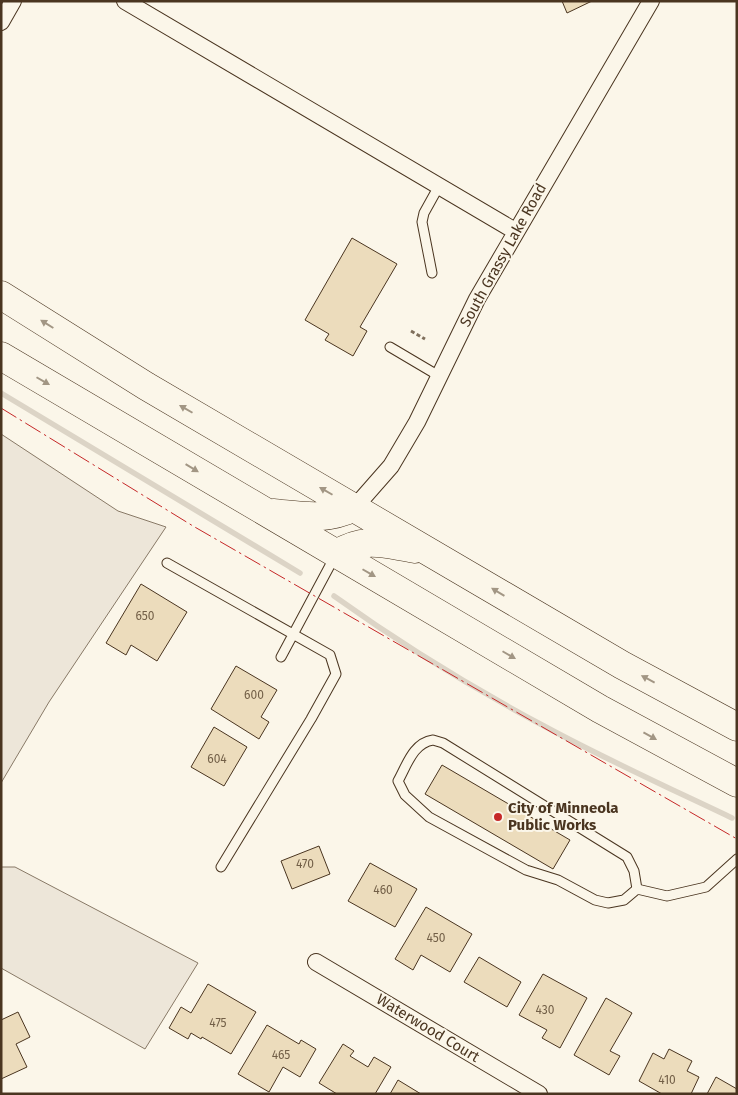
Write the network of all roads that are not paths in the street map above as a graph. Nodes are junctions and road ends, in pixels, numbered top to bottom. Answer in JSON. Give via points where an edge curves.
{"nodes":[{"id":1,"x":126,"y":1,"type":"edge"},
{"id":2,"x":651,"y":1,"type":"edge"},
{"id":3,"x":11,"y":2,"type":"edge"},
{"id":4,"x":1,"y":22,"type":"edge"},
{"id":5,"x":439,"y":186,"type":"junction"},
{"id":6,"x":516,"y":231,"type":"junction"},
{"id":7,"x":432,"y":273,"type":"dead end"},
{"id":8,"x":1,"y":295,"type":"edge"},
{"id":9,"x":390,"y":347,"type":"dead end"},
{"id":10,"x":1,"y":356,"type":"edge"},
{"id":11,"x":439,"y":376,"type":"junction"},
{"id":12,"x":355,"y":507,"type":"junction"},
{"id":13,"x":266,"y":512,"type":"junction"},
{"id":14,"x":429,"y":551,"type":"junction"},
{"id":15,"x":336,"y":554,"type":"junction"},
{"id":16,"x":167,"y":563,"type":"dead end"},
{"id":17,"x":292,"y":635,"type":"junction"},
{"id":18,"x":280,"y":657,"type":"dead end"},
{"id":19,"x":737,"y":727,"type":"edge"},
{"id":20,"x":737,"y":783,"type":"edge"},
{"id":21,"x":737,"y":859,"type":"edge"},
{"id":22,"x":220,"y":867,"type":"dead end"},
{"id":23,"x":637,"y":889,"type":"junction"},
{"id":24,"x":316,"y":962,"type":"dead end"},
{"id":25,"x":539,"y":1094,"type":"edge"}],
"edges":[{"from":1,"to":5,"type":"street"},
{"from":2,"to":6,"type":"street","name":"South Grassy Lake Road"},
{"from":3,"to":4,"type":"street"},
{"from":5,"to":6,"type":"street"},
{"from":5,"to":7,"type":"lane","via":[[422,222]]},
{"from":6,"to":11,"type":"street","name":"South Grassy Lake Road","via":[[477,299]]},
{"from":12,"to":8,"type":"highway","one_way":true,"via":[[146,386]]},
{"from":9,"to":11,"type":"lane"},
{"from":10,"to":13,"type":"highway","one_way":true},
{"from":11,"to":12,"type":"street","name":"South Grassy Lake Road","via":[[392,466]]},
{"from":12,"to":13,"type":"highway","via":[[323,518]]},
{"from":12,"to":14,"type":"highway"},
{"from":13,"to":15,"type":"highway"},
{"from":14,"to":15,"type":"highway","via":[[366,541],[350,545]]},
{"from":19,"to":14,"type":"highway","one_way":true,"via":[[622,665]]},
{"from":15,"to":17,"type":"lane"},
{"from":15,"to":20,"type":"highway","one_way":true,"via":[[600,709]]},
{"from":16,"to":17,"type":"lane"},
{"from":17,"to":18,"type":"lane"},
{"from":17,"to":22,"type":"lane","via":[[330,655],[336,674]]},
{"from":21,"to":23,"type":"lane","via":[[706,887],[667,896]]},
{"from":23,"to":23,"type":"lane","via":[[634,871],[627,857],[443,743],[433,740],[418,746],[398,781],[405,795],[429,817],[526,870],[558,880],[608,903],[624,900]]},
{"from":24,"to":25,"type":"street","name":"Waterwood Court"}]}
